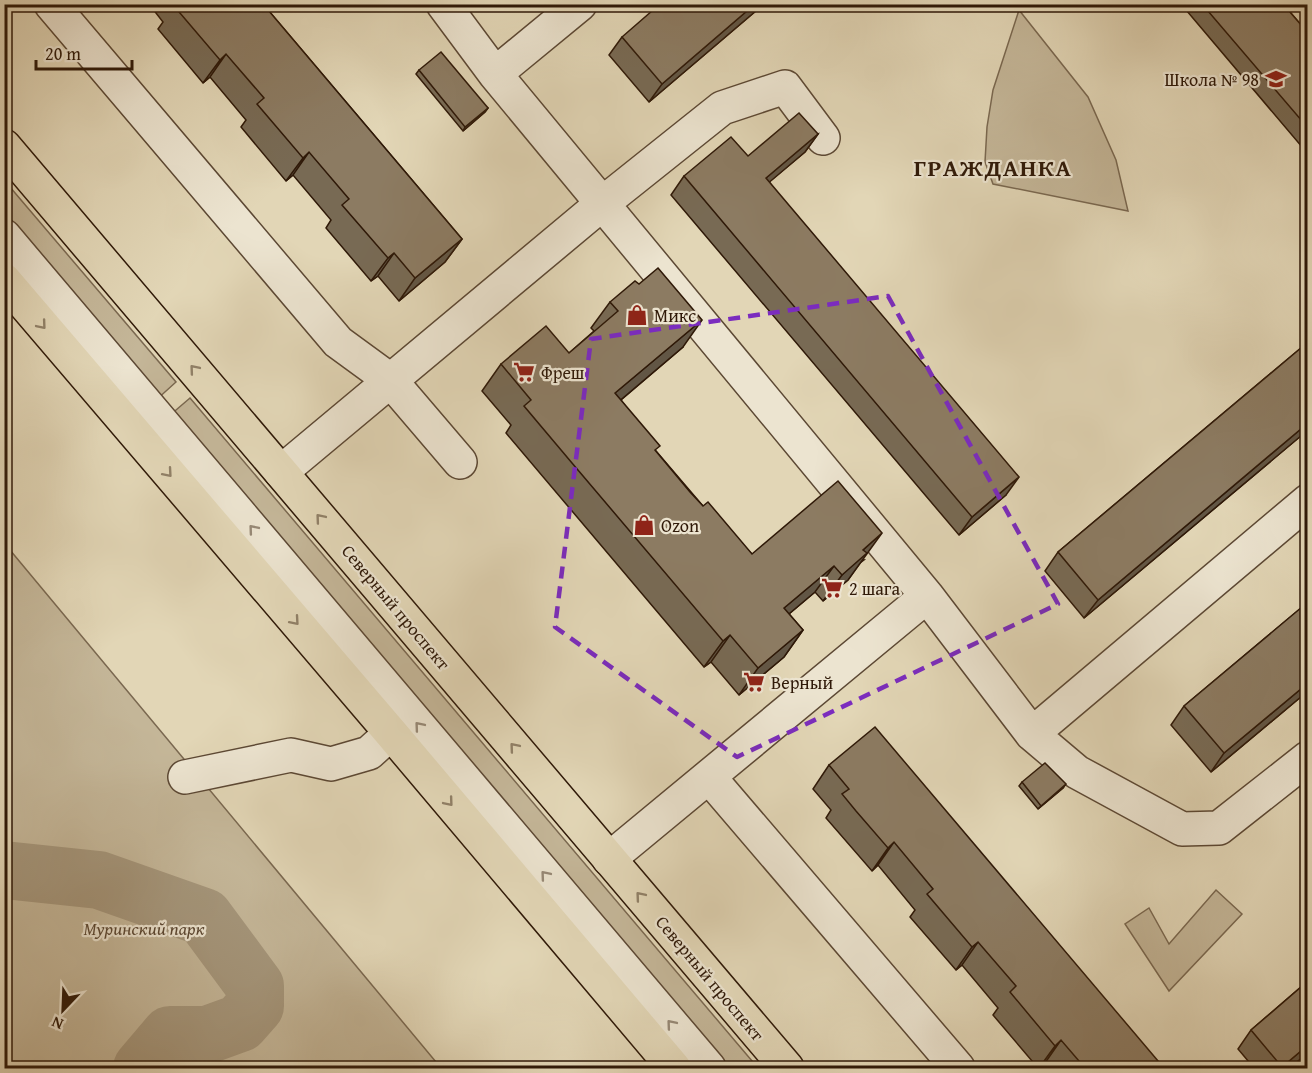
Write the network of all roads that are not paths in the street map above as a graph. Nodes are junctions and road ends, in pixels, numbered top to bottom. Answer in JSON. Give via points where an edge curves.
{"nodes":[{"id":1,"x":51,"y":4,"type":"edge"},
{"id":2,"x":443,"y":4,"type":"edge"},
{"id":3,"x":580,"y":4,"type":"edge"},
{"id":4,"x":495,"y":74,"type":"junction"},
{"id":5,"x":823,"y":138,"type":"dead end"},
{"id":6,"x":4,"y":146,"type":"edge"},
{"id":7,"x":603,"y":203,"type":"junction"},
{"id":8,"x":4,"y":236,"type":"edge"},
{"id":9,"x":4,"y":280,"type":"edge"},
{"id":10,"x":390,"y":380,"type":"junction"},
{"id":11,"x":460,"y":462,"type":"dead end"},
{"id":12,"x":281,"y":472,"type":"junction"},
{"id":13,"x":1308,"y":501,"type":"edge"},
{"id":14,"x":927,"y":596,"type":"junction"},
{"id":15,"x":391,"y":733,"type":"junction"},
{"id":16,"x":1032,"y":734,"type":"junction"},
{"id":17,"x":1308,"y":758,"type":"edge"},
{"id":18,"x":185,"y":777,"type":"dead end"},
{"id":19,"x":709,"y":777,"type":"junction"},
{"id":20,"x":609,"y":859,"type":"junction"},
{"id":21,"x":674,"y":1068,"type":"edge"},
{"id":22,"x":709,"y":1068,"type":"edge"},
{"id":23,"x":787,"y":1068,"type":"edge"},
{"id":24,"x":958,"y":1068,"type":"edge"}],
"edges":[{"from":1,"to":10,"type":"street","via":[[338,342]]},
{"from":2,"to":4,"type":"street"},
{"from":3,"to":4,"type":"street"},
{"from":4,"to":7,"type":"street"},
{"from":5,"to":7,"type":"street","via":[[785,87],[722,108]]},
{"from":12,"to":6,"type":"main road","name":"Северный проспект","one_way":true},
{"from":7,"to":10,"type":"street"},
{"from":7,"to":14,"type":"street"},
{"from":22,"to":8,"type":"street","one_way":true},
{"from":9,"to":15,"type":"main road","one_way":true},
{"from":10,"to":11,"type":"street"},
{"from":10,"to":12,"type":"street"},
{"from":20,"to":12,"type":"main road","name":"Северный проспект","one_way":true},
{"from":13,"to":16,"type":"street"},
{"from":14,"to":16,"type":"street"},
{"from":14,"to":19,"type":"street"},
{"from":15,"to":18,"type":"street","via":[[369,753],[331,764],[291,755]]},
{"from":15,"to":21,"type":"main road","one_way":true},
{"from":16,"to":17,"type":"street","via":[[1077,772],[1182,829],[1219,828]]},
{"from":19,"to":20,"type":"street"},
{"from":19,"to":24,"type":"street"},
{"from":23,"to":20,"type":"main road","name":"Северный проспект","one_way":true}]}
